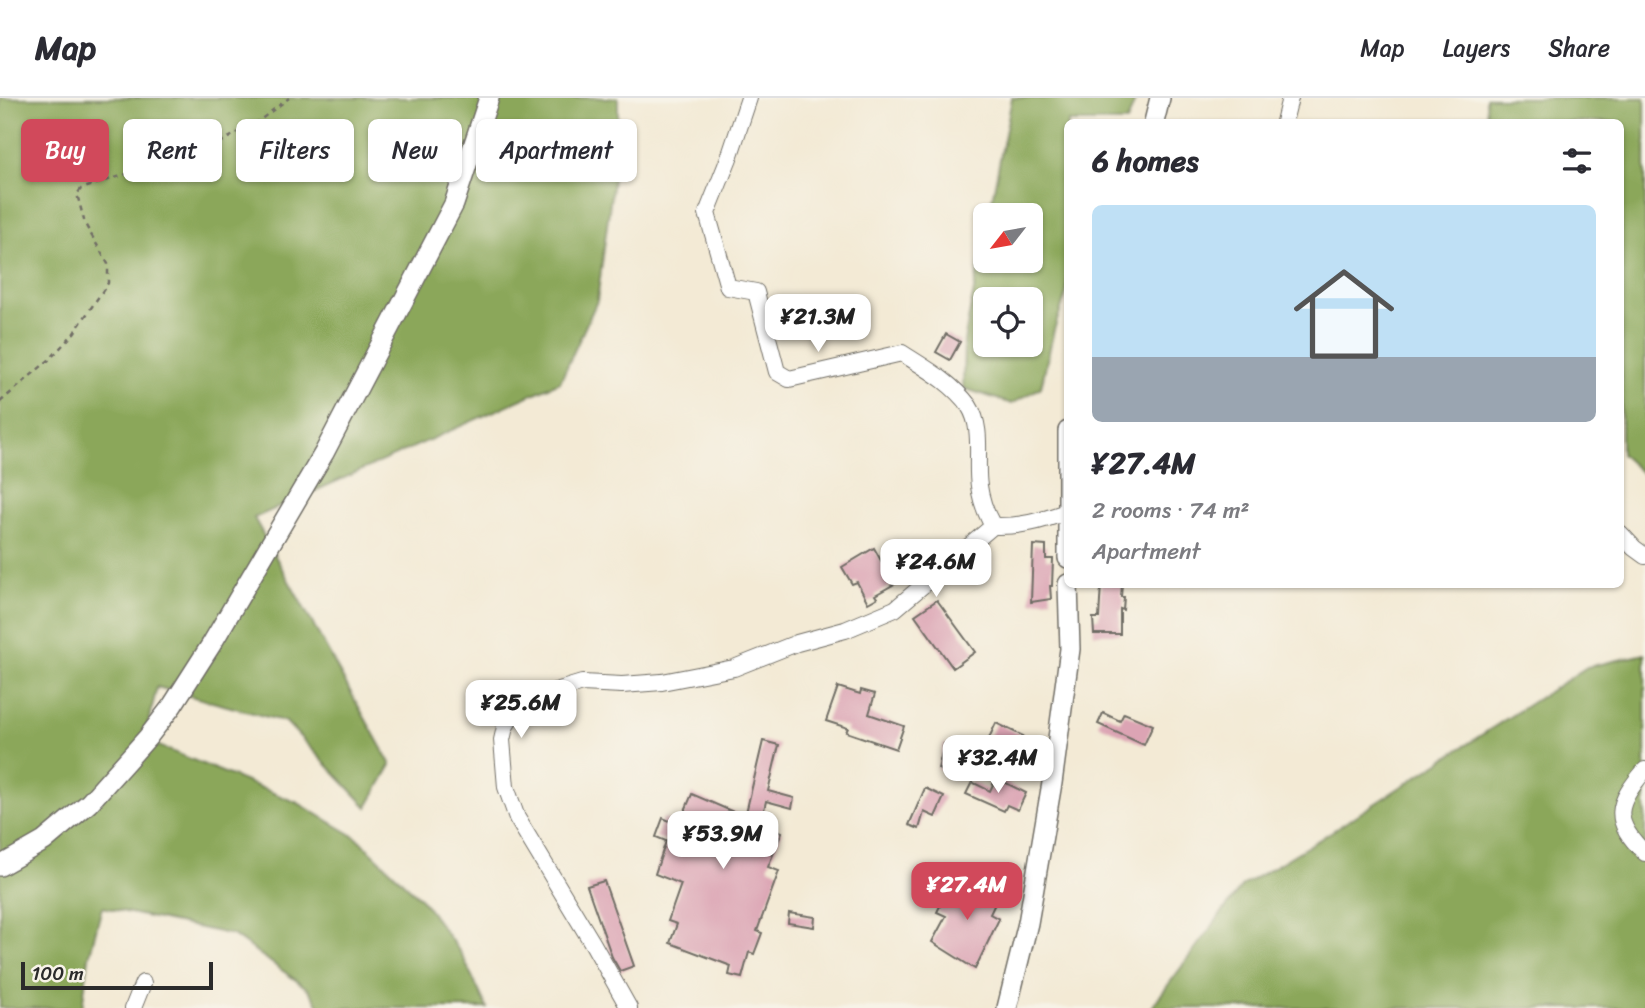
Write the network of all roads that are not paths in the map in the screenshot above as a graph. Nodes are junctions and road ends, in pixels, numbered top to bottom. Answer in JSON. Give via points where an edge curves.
{"nodes":[{"id":1,"x":489,"y":98,"type":"edge"},
{"id":2,"x":749,"y":98,"type":"edge"},
{"id":3,"x":1160,"y":98,"type":"edge"},
{"id":4,"x":1290,"y":98,"type":"edge"},
{"id":5,"x":1155,"y":119,"type":"edge"},
{"id":6,"x":1285,"y":119,"type":"edge"},
{"id":7,"x":1064,"y":513,"type":"edge"},
{"id":8,"x":993,"y":526,"type":"junction"},
{"id":9,"x":1624,"y":537,"type":"edge"},
{"id":10,"x":1645,"y":556,"type":"edge"},
{"id":11,"x":1068,"y":588,"type":"edge"},
{"id":12,"x":1645,"y":770,"type":"edge"},
{"id":13,"x":1645,"y":853,"type":"edge"},
{"id":14,"x":0,"y":866,"type":"edge"},
{"id":15,"x":143,"y":983,"type":"dead end"},
{"id":16,"x":133,"y":1008,"type":"edge"},
{"id":17,"x":629,"y":1008,"type":"edge"},
{"id":18,"x":1007,"y":1008,"type":"edge"}],
"edges":[{"from":1,"to":14,"type":"street","via":[[454,204],[324,453],[211,645],[172,706],[89,803],[44,841]]},
{"from":2,"to":8,"type":"street","via":[[707,213],[728,287],[755,292],[777,372],[789,379],[902,353],[946,381],[970,409],[978,436],[978,484]]},
{"from":3,"to":5,"type":"street"},
{"from":4,"to":6,"type":"street"},
{"from":7,"to":8,"type":"street","via":[[1035,524]]},
{"from":8,"to":17,"type":"street","via":[[895,609],[845,630],[734,668],[663,682],[582,683],[549,692],[515,711],[502,740],[506,787],[517,818]]},
{"from":9,"to":10,"type":"street"},
{"from":11,"to":18,"type":"street","via":[[1070,649],[1052,783],[1028,923]]},
{"from":12,"to":13,"type":"street","via":[[1621,806],[1628,836]]},
{"from":15,"to":16,"type":"street"}]}
